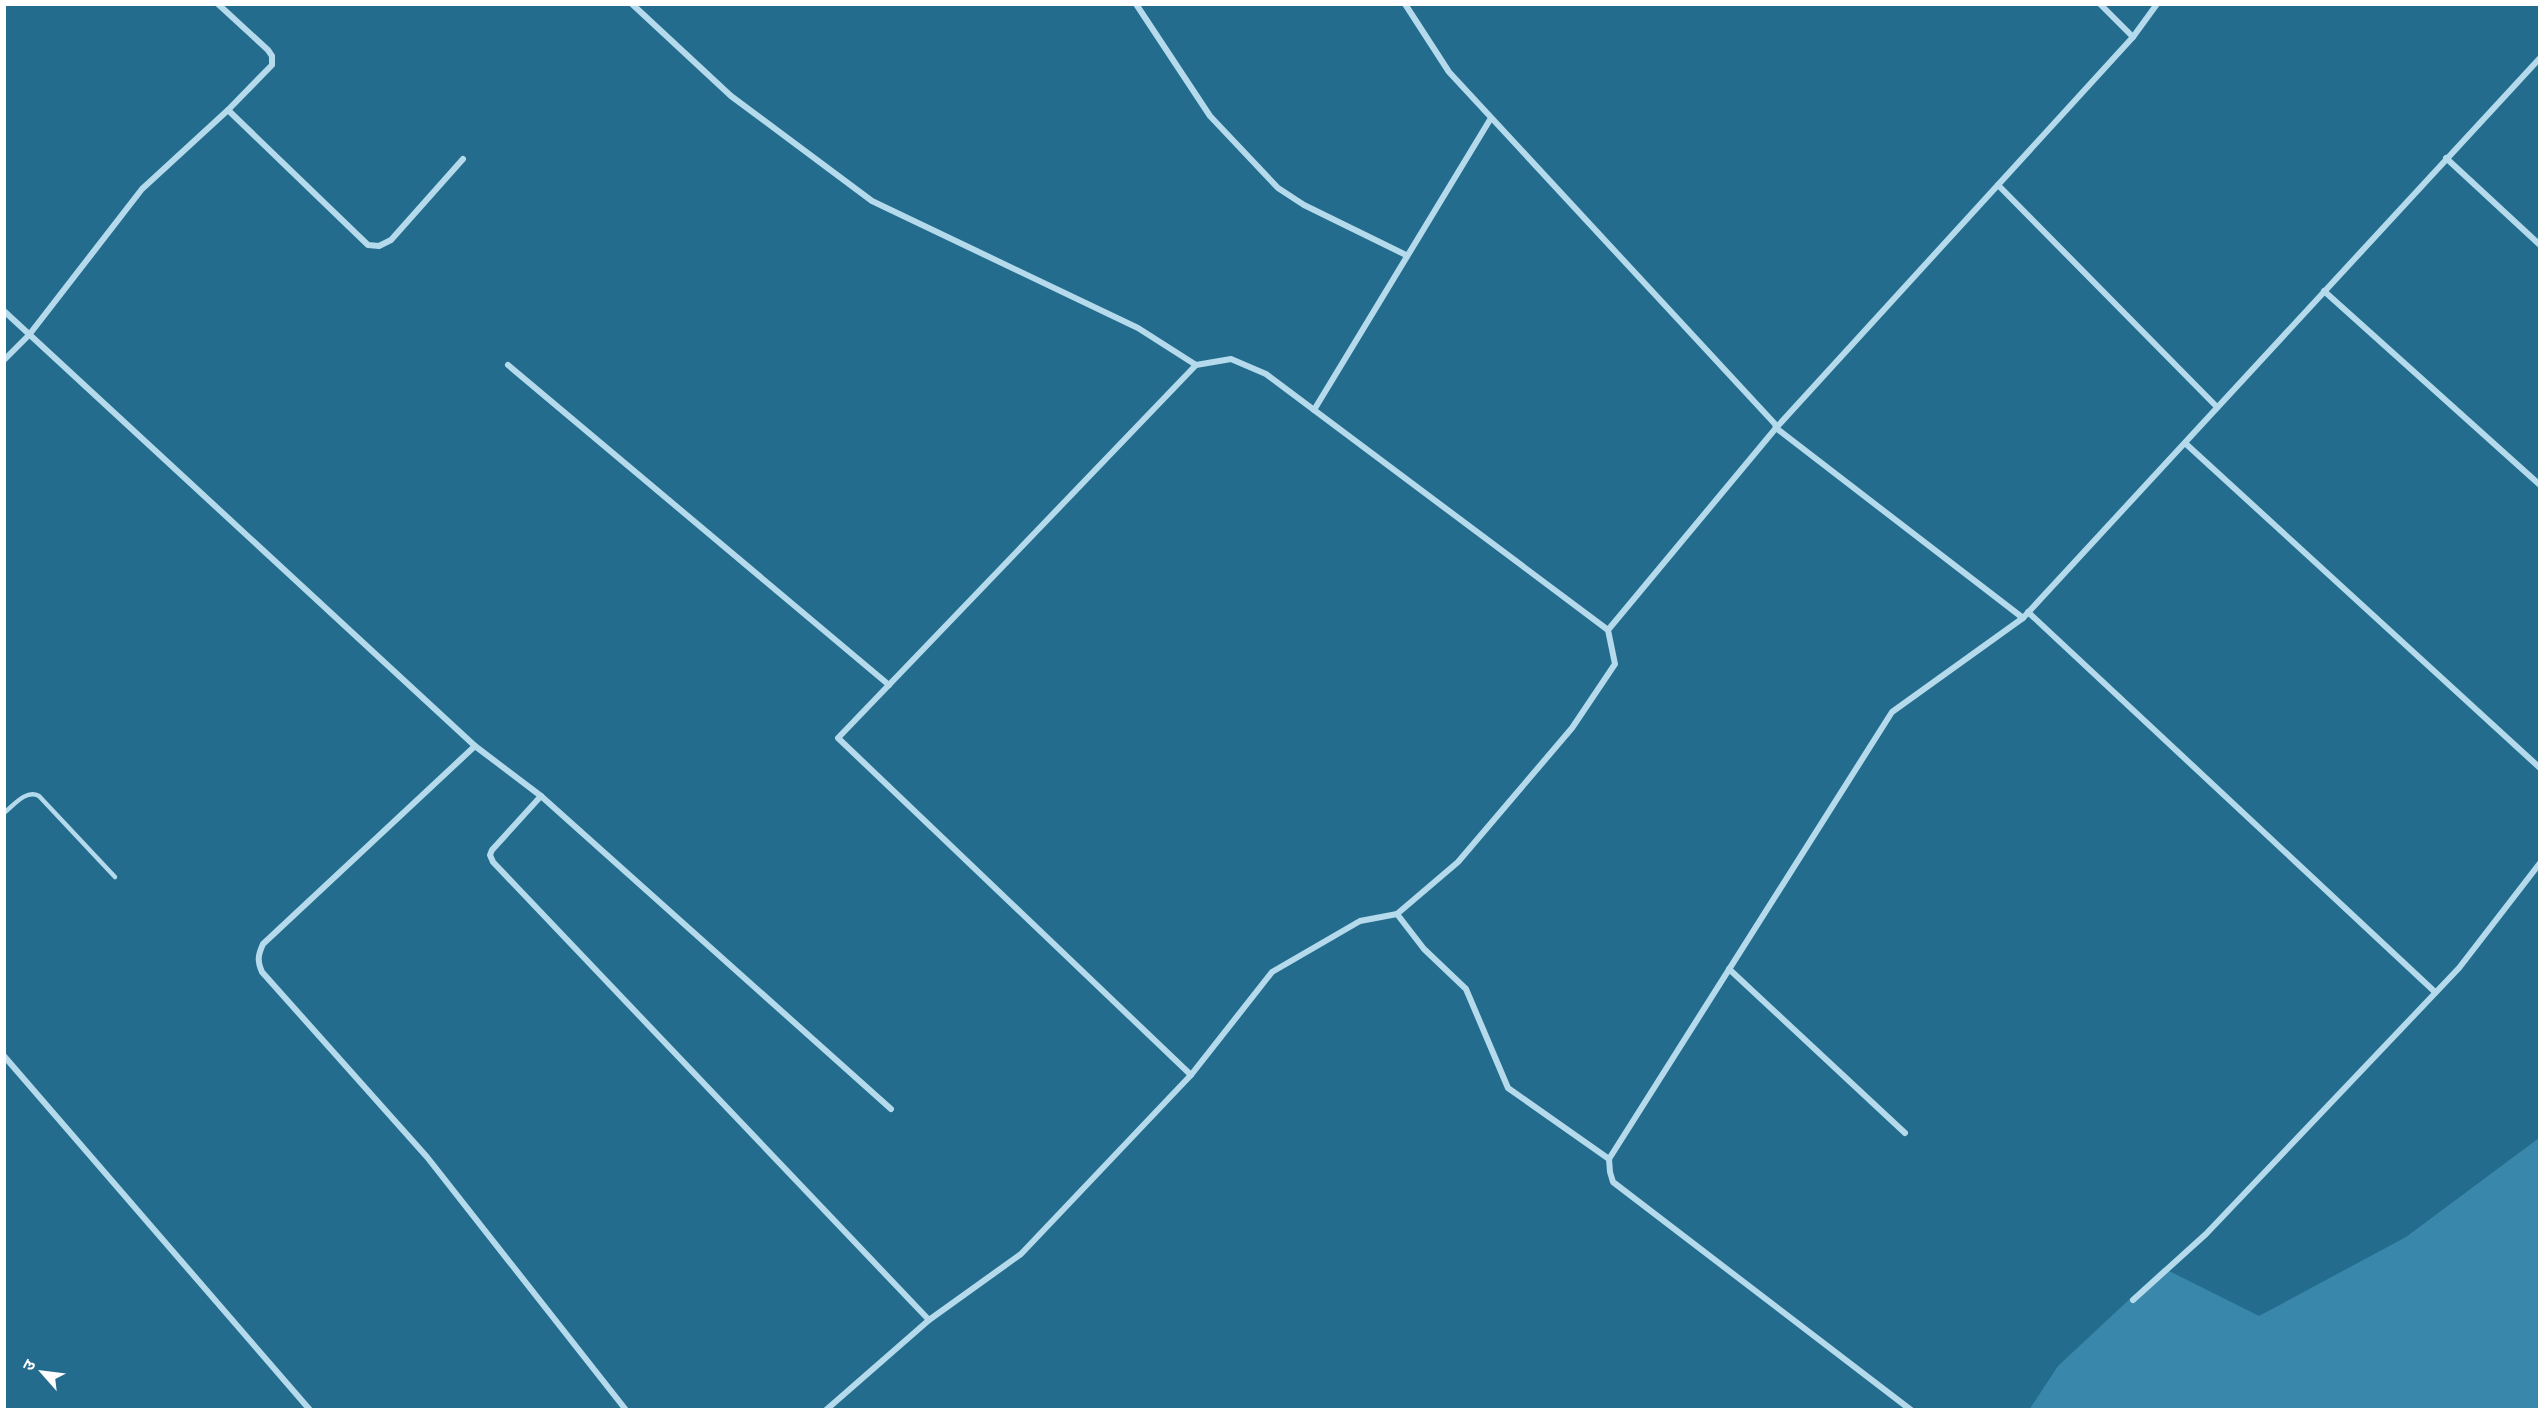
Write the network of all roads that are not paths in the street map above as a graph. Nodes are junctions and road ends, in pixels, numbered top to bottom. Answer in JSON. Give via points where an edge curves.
{"nodes":[{"id":1,"x":218,"y":4,"type":"edge"},
{"id":2,"x":632,"y":4,"type":"edge"},
{"id":3,"x":1136,"y":4,"type":"edge"},
{"id":4,"x":1405,"y":4,"type":"edge"},
{"id":5,"x":2100,"y":4,"type":"edge"},
{"id":6,"x":2157,"y":4,"type":"edge"},
{"id":7,"x":2133,"y":37,"type":"junction"},
{"id":8,"x":2540,"y":58,"type":"edge"},
{"id":9,"x":228,"y":110,"type":"junction"},
{"id":10,"x":1491,"y":118,"type":"junction"},
{"id":11,"x":463,"y":159,"type":"dead end"},
{"id":12,"x":2446,"y":159,"type":"junction"},
{"id":13,"x":1998,"y":185,"type":"junction"},
{"id":14,"x":2540,"y":245,"type":"edge"},
{"id":15,"x":1406,"y":255,"type":"junction"},
{"id":16,"x":2324,"y":291,"type":"junction"},
{"id":17,"x":4,"y":311,"type":"edge"},
{"id":18,"x":29,"y":335,"type":"junction"},
{"id":19,"x":4,"y":360,"type":"edge"},
{"id":20,"x":508,"y":365,"type":"dead end"},
{"id":21,"x":1196,"y":365,"type":"junction"},
{"id":22,"x":2217,"y":407,"type":"junction"},
{"id":23,"x":1314,"y":410,"type":"junction"},
{"id":24,"x":1776,"y":428,"type":"junction"},
{"id":25,"x":2185,"y":443,"type":"junction"},
{"id":26,"x":2540,"y":485,"type":"edge"},
{"id":27,"x":2028,"y":612,"type":"junction"},
{"id":28,"x":2023,"y":618,"type":"junction"},
{"id":29,"x":1608,"y":630,"type":"junction"},
{"id":30,"x":889,"y":685,"type":"junction"},
{"id":31,"x":475,"y":746,"type":"junction"},
{"id":32,"x":2540,"y":768,"type":"edge"},
{"id":33,"x":541,"y":796,"type":"junction"},
{"id":34,"x":4,"y":813,"type":"edge"},
{"id":35,"x":2540,"y":863,"type":"edge"},
{"id":36,"x":115,"y":877,"type":"dead end"},
{"id":37,"x":1397,"y":914,"type":"junction"},
{"id":38,"x":1729,"y":969,"type":"junction"},
{"id":39,"x":2435,"y":992,"type":"junction"},
{"id":40,"x":4,"y":1056,"type":"edge"},
{"id":41,"x":1191,"y":1075,"type":"junction"},
{"id":42,"x":891,"y":1109,"type":"dead end"},
{"id":43,"x":1905,"y":1133,"type":"dead end"},
{"id":44,"x":1609,"y":1159,"type":"junction"},
{"id":45,"x":2133,"y":1300,"type":"dead end"},
{"id":46,"x":929,"y":1320,"type":"junction"},
{"id":47,"x":310,"y":1410,"type":"edge"},
{"id":48,"x":626,"y":1410,"type":"edge"},
{"id":49,"x":826,"y":1410,"type":"edge"},
{"id":50,"x":1911,"y":1410,"type":"edge"}],
"edges":[{"from":1,"to":9,"type":"street","via":[[272,56],[272,65]]},
{"from":2,"to":21,"type":"street","via":[[731,96],[872,201],[1138,328]]},
{"from":3,"to":15,"type":"street","via":[[1210,116],[1278,188],[1304,205]]},
{"from":4,"to":10,"type":"street","via":[[1449,72]]},
{"from":5,"to":7,"type":"street"},
{"from":6,"to":7,"type":"street"},
{"from":7,"to":13,"type":"street"},
{"from":8,"to":12,"type":"street"},
{"from":9,"to":11,"type":"street","via":[[368,245],[379,246],[392,240]]},
{"from":9,"to":18,"type":"street","via":[[142,189]]},
{"from":10,"to":15,"type":"street"},
{"from":10,"to":24,"type":"street"},
{"from":12,"to":14,"type":"street"},
{"from":12,"to":16,"type":"street"},
{"from":13,"to":22,"type":"street"},
{"from":13,"to":24,"type":"street"},
{"from":15,"to":23,"type":"street"},
{"from":16,"to":22,"type":"street"},
{"from":16,"to":26,"type":"street"},
{"from":17,"to":18,"type":"street"},
{"from":18,"to":19,"type":"street"},
{"from":18,"to":31,"type":"street"},
{"from":20,"to":30,"type":"street"},
{"from":21,"to":23,"type":"street","via":[[1231,360],[1266,374]]},
{"from":21,"to":30,"type":"street"},
{"from":22,"to":25,"type":"street"},
{"from":23,"to":29,"type":"street"},
{"from":24,"to":28,"type":"street"},
{"from":24,"to":29,"type":"street"},
{"from":25,"to":27,"type":"street"},
{"from":25,"to":32,"type":"street"},
{"from":27,"to":28,"type":"street"},
{"from":27,"to":39,"type":"street"},
{"from":28,"to":38,"type":"street","via":[[1892,712]]},
{"from":29,"to":37,"type":"street","via":[[1615,664],[1572,728],[1458,862]]},
{"from":30,"to":41,"type":"street","via":[[838,738]]},
{"from":31,"to":33,"type":"street"},
{"from":31,"to":48,"type":"street","via":[[263,944],[258,964],[427,1157]]},
{"from":33,"to":42,"type":"street"},
{"from":33,"to":46,"type":"street","via":[[492,850],[493,862]]},
{"from":34,"to":36,"type":"lane","via":[[34,793]]},
{"from":35,"to":39,"type":"street"},
{"from":37,"to":41,"type":"street","via":[[1360,921],[1272,972]]},
{"from":37,"to":44,"type":"street","via":[[1424,949],[1466,989],[1508,1088]]},
{"from":38,"to":43,"type":"street"},
{"from":38,"to":44,"type":"street"},
{"from":39,"to":45,"type":"street","via":[[2206,1234]]},
{"from":40,"to":47,"type":"street"},
{"from":41,"to":46,"type":"street","via":[[1021,1254]]},
{"from":44,"to":50,"type":"street","via":[[1613,1182]]},
{"from":46,"to":49,"type":"street"}]}
